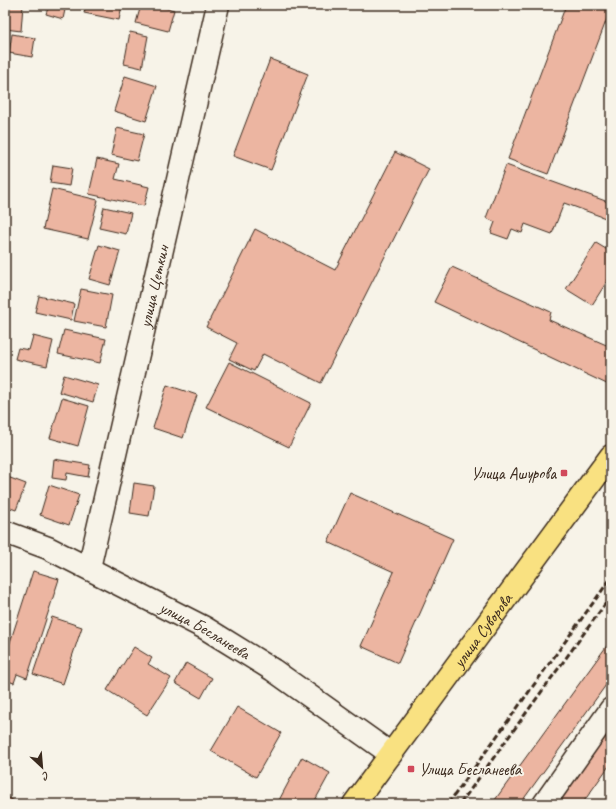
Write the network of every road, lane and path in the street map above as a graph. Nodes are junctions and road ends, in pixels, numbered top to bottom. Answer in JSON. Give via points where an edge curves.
{"nodes":[{"id":1,"x":218,"y":5,"type":"edge"},
{"id":2,"x":611,"y":456,"type":"edge"},
{"id":3,"x":5,"y":532,"type":"edge"},
{"id":4,"x":89,"y":568,"type":"junction"},
{"id":5,"x":611,"y":708,"type":"edge"},
{"id":6,"x":391,"y":754,"type":"junction"},
{"id":7,"x":354,"y":804,"type":"edge"},
{"id":8,"x":544,"y":804,"type":"edge"}],
"edges":[{"from":1,"to":4,"type":"street","name":"улица Цеткин"},
{"from":2,"to":6,"type":"main road","name":"улица Суворова"},
{"from":3,"to":4,"type":"street","name":"улица Бесланеева","via":[[48,548]]},
{"from":4,"to":6,"type":"street","name":"улица Бесланеева","via":[[205,628],[273,670]]},
{"from":5,"to":8,"type":"street"},
{"from":6,"to":7,"type":"main road","name":"улица Суворова"}]}
